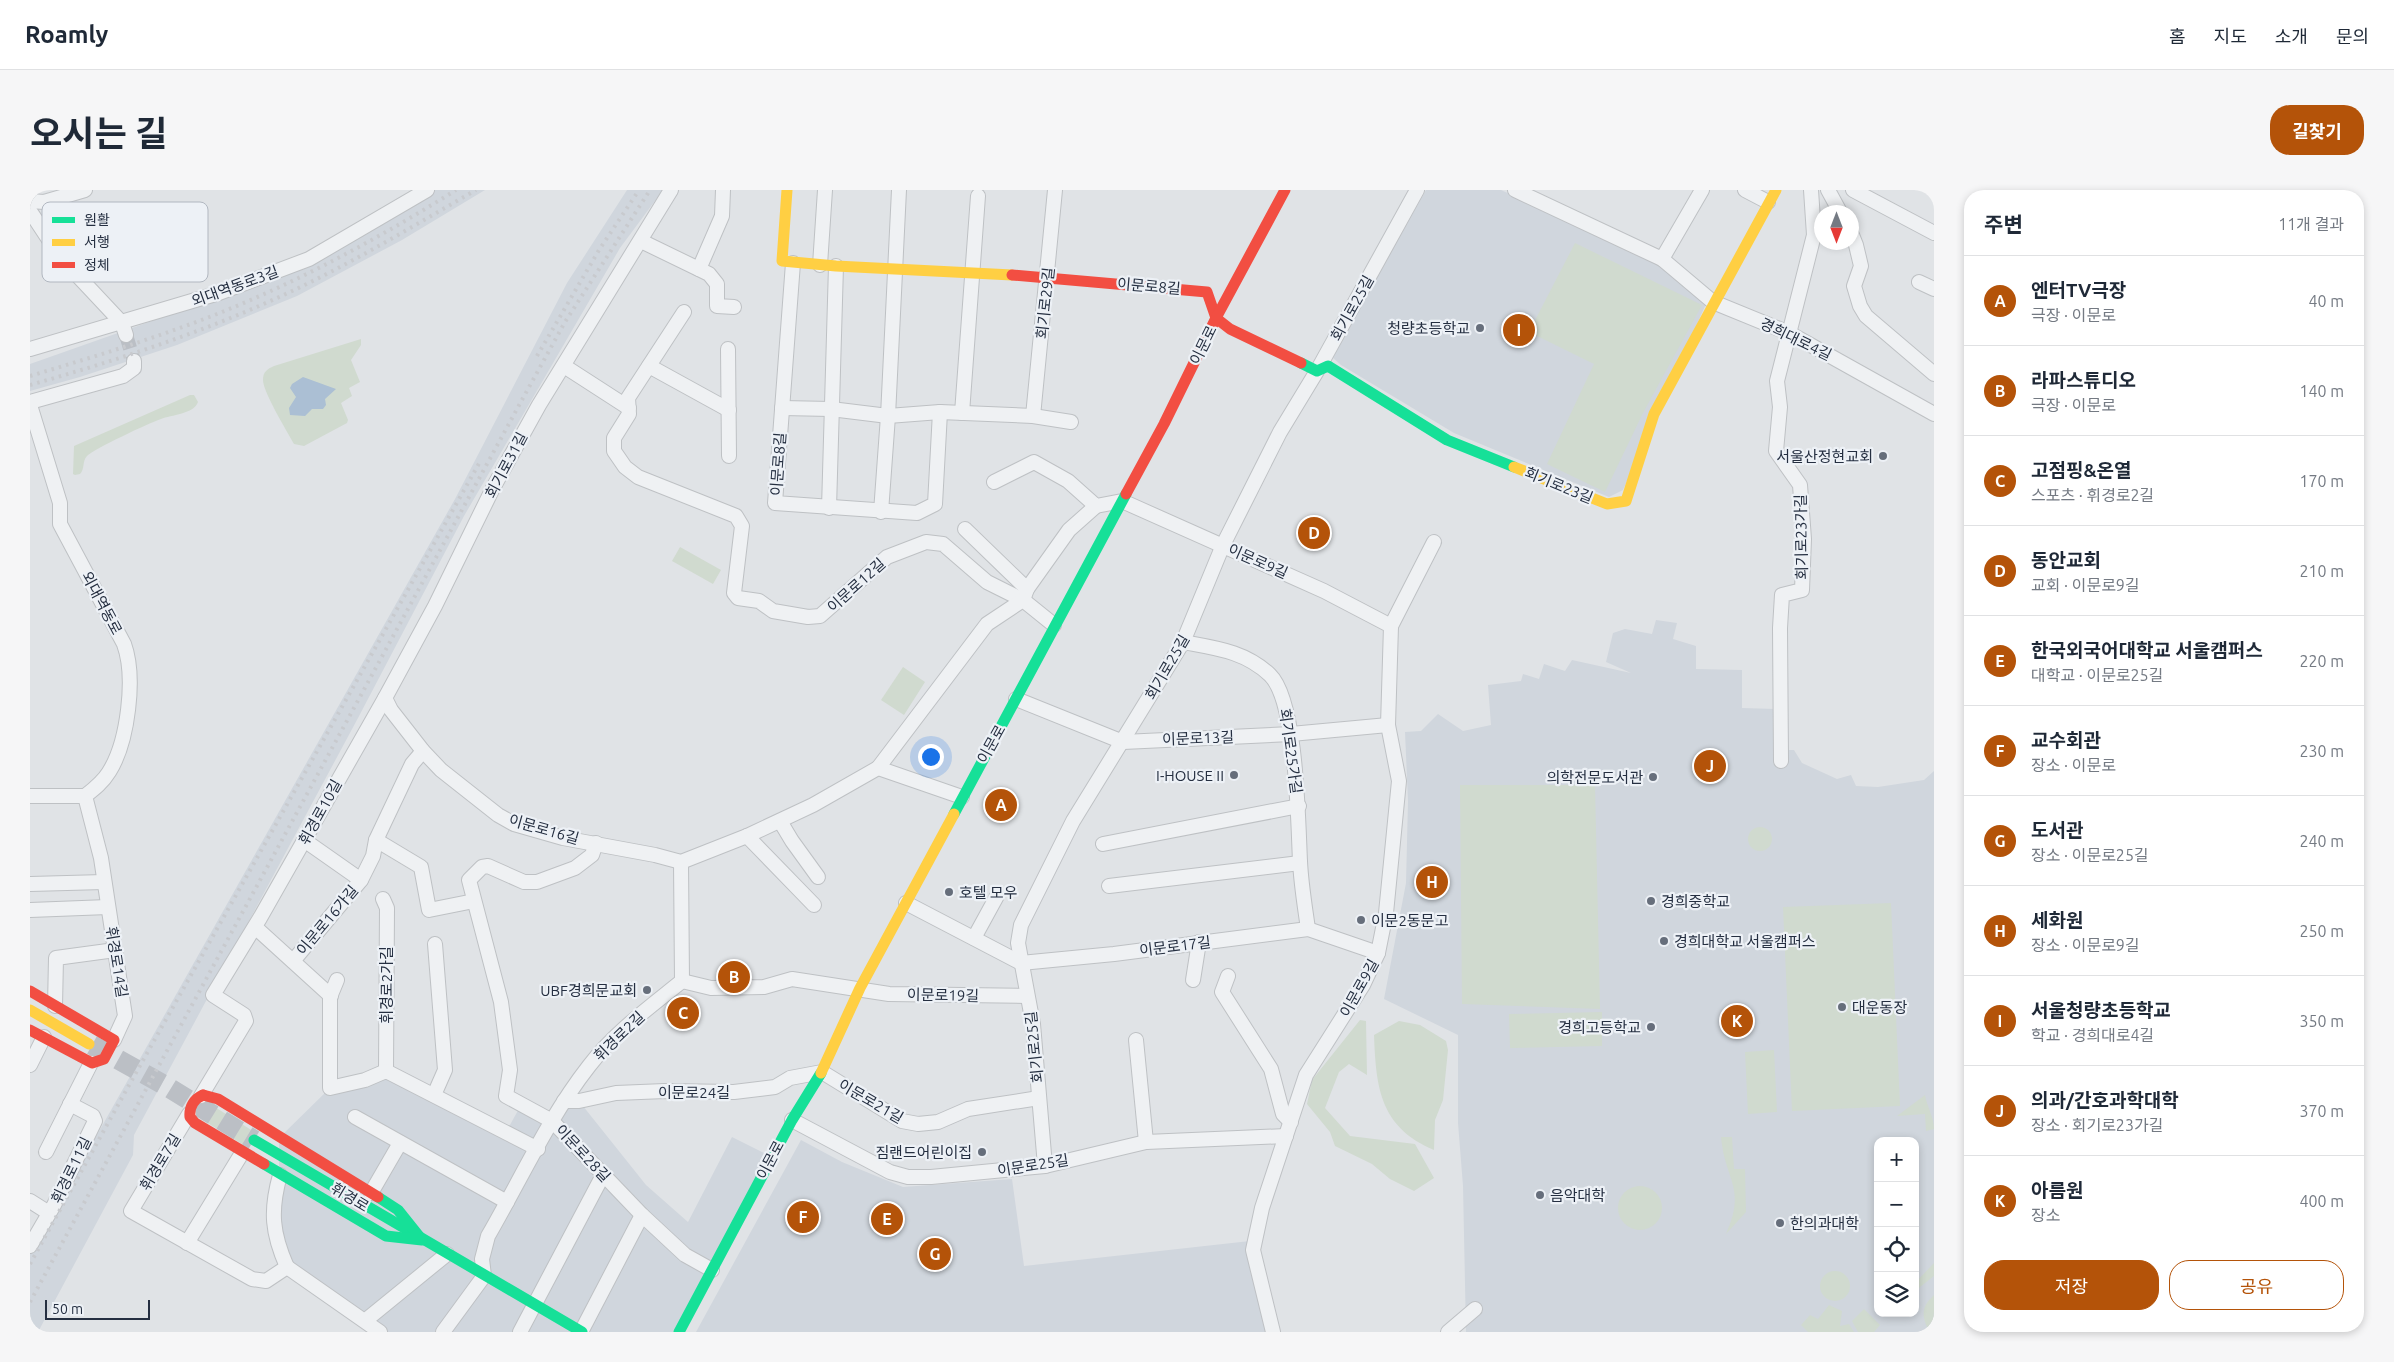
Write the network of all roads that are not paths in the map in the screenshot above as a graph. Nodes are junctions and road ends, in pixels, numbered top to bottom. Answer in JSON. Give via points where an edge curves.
{"nodes":[{"id":1,"x":85,"y":190,"type":"edge"},
{"id":2,"x":427,"y":190,"type":"edge"},
{"id":3,"x":672,"y":190,"type":"edge"},
{"id":4,"x":723,"y":190,"type":"edge"},
{"id":5,"x":787,"y":190,"type":"edge"},
{"id":6,"x":825,"y":190,"type":"edge"},
{"id":7,"x":899,"y":190,"type":"edge"},
{"id":8,"x":1055,"y":190,"type":"edge"},
{"id":9,"x":1285,"y":190,"type":"edge"},
{"id":10,"x":1417,"y":190,"type":"edge"},
{"id":11,"x":1515,"y":190,"type":"edge"},
{"id":12,"x":1702,"y":190,"type":"edge"},
{"id":13,"x":1744,"y":190,"type":"edge"},
{"id":14,"x":1811,"y":190,"type":"edge"},
{"id":15,"x":1828,"y":190,"type":"edge"},
{"id":16,"x":1853,"y":190,"type":"edge"},
{"id":17,"x":978,"y":196,"type":"dead end"},
{"id":18,"x":1772,"y":196,"type":"edge"},
{"id":19,"x":30,"y":201,"type":"edge"},
{"id":20,"x":1836,"y":205,"type":"edge"},
{"id":21,"x":30,"y":211,"type":"edge"},
{"id":22,"x":42,"y":229,"type":"edge"},
{"id":23,"x":1934,"y":233,"type":"edge"},
{"id":24,"x":641,"y":241,"type":"junction"},
{"id":25,"x":1857,"y":250,"type":"edge"},
{"id":26,"x":1662,"y":259,"type":"junction"},
{"id":27,"x":793,"y":263,"type":"junction"},
{"id":28,"x":820,"y":265,"type":"junction"},
{"id":29,"x":836,"y":266,"type":"junction"},
{"id":30,"x":699,"y":269,"type":"junction"},
{"id":31,"x":896,"y":270,"type":"junction"},
{"id":32,"x":973,"y":274,"type":"junction"},
{"id":33,"x":1048,"y":277,"type":"junction"},
{"id":34,"x":82,"y":282,"type":"edge"},
{"id":35,"x":1919,"y":282,"type":"dead end"},
{"id":36,"x":1934,"y":290,"type":"edge"},
{"id":37,"x":1713,"y":302,"type":"junction"},
{"id":38,"x":734,"y":307,"type":"dead end"},
{"id":39,"x":684,"y":312,"type":"dead end"},
{"id":40,"x":1216,"y":318,"type":"junction"},
{"id":41,"x":124,"y":329,"type":"junction"},
{"id":42,"x":1789,"y":333,"type":"junction"},
{"id":43,"x":30,"y":349,"type":"edge"},
{"id":44,"x":728,"y":349,"type":"dead end"},
{"id":45,"x":134,"y":361,"type":"dead end"},
{"id":46,"x":564,"y":366,"type":"junction"},
{"id":47,"x":648,"y":366,"type":"junction"},
{"id":48,"x":1317,"y":371,"type":"junction"},
{"id":49,"x":1934,"y":374,"type":"edge"},
{"id":50,"x":30,"y":403,"type":"edge"},
{"id":51,"x":629,"y":408,"type":"junction"},
{"id":52,"x":782,"y":408,"type":"junction"},
{"id":53,"x":831,"y":409,"type":"junction"},
{"id":54,"x":729,"y":410,"type":"junction"},
{"id":55,"x":940,"y":412,"type":"junction"},
{"id":56,"x":962,"y":413,"type":"junction"},
{"id":57,"x":1934,"y":414,"type":"edge"},
{"id":58,"x":888,"y":416,"type":"junction"},
{"id":59,"x":1033,"y":416,"type":"junction"},
{"id":60,"x":1071,"y":422,"type":"dead end"},
{"id":61,"x":729,"y":456,"type":"dead end"},
{"id":62,"x":994,"y":482,"type":"dead end"},
{"id":63,"x":1122,"y":501,"type":"junction"},
{"id":64,"x":1096,"y":506,"type":"junction"},
{"id":65,"x":828,"y":508,"type":"junction"},
{"id":66,"x":881,"y":512,"type":"junction"},
{"id":67,"x":965,"y":529,"type":"dead end"},
{"id":68,"x":1434,"y":542,"type":"dead end"},
{"id":69,"x":1223,"y":545,"type":"junction"},
{"id":70,"x":1025,"y":594,"type":"junction"},
{"id":71,"x":1054,"y":625,"type":"junction"},
{"id":72,"x":1391,"y":626,"type":"junction"},
{"id":73,"x":1183,"y":642,"type":"junction"},
{"id":74,"x":385,"y":698,"type":"junction"},
{"id":75,"x":1016,"y":699,"type":"junction"},
{"id":76,"x":1388,"y":725,"type":"junction"},
{"id":77,"x":1291,"y":734,"type":"junction"},
{"id":78,"x":1123,"y":742,"type":"junction"},
{"id":79,"x":423,"y":751,"type":"junction"},
{"id":80,"x":1781,"y":761,"type":"dead end"},
{"id":81,"x":878,"y":768,"type":"junction"},
{"id":82,"x":30,"y":796,"type":"edge"},
{"id":83,"x":85,"y":796,"type":"junction"},
{"id":84,"x":962,"y":797,"type":"junction"},
{"id":85,"x":1298,"y":806,"type":"junction"},
{"id":86,"x":780,"y":820,"type":"junction"},
{"id":87,"x":747,"y":836,"type":"junction"},
{"id":88,"x":304,"y":840,"type":"junction"},
{"id":89,"x":376,"y":840,"type":"junction"},
{"id":90,"x":596,"y":843,"type":"junction"},
{"id":91,"x":1103,"y":844,"type":"dead end"},
{"id":92,"x":681,"y":862,"type":"junction"},
{"id":93,"x":1300,"y":863,"type":"junction"},
{"id":94,"x":818,"y":877,"type":"dead end"},
{"id":95,"x":361,"y":880,"type":"junction"},
{"id":96,"x":104,"y":882,"type":"junction"},
{"id":97,"x":30,"y":884,"type":"edge"},
{"id":98,"x":1109,"y":886,"type":"dead end"},
{"id":99,"x":997,"y":896,"type":"dead end"},
{"id":100,"x":383,"y":899,"type":"dead end"},
{"id":101,"x":474,"y":901,"type":"junction"},
{"id":102,"x":906,"y":903,"type":"junction"},
{"id":103,"x":814,"y":905,"type":"dead end"},
{"id":104,"x":108,"y":907,"type":"junction"},
{"id":105,"x":30,"y":910,"type":"edge"},
{"id":106,"x":255,"y":927,"type":"junction"},
{"id":107,"x":1308,"y":929,"type":"junction"},
{"id":108,"x":974,"y":938,"type":"junction"},
{"id":109,"x":1199,"y":942,"type":"junction"},
{"id":110,"x":435,"y":944,"type":"dead end"},
{"id":111,"x":115,"y":950,"type":"junction"},
{"id":112,"x":1378,"y":953,"type":"junction"},
{"id":113,"x":293,"y":961,"type":"junction"},
{"id":114,"x":1021,"y":963,"type":"junction"},
{"id":115,"x":1228,"y":976,"type":"dead end"},
{"id":116,"x":337,"y":980,"type":"dead end"},
{"id":117,"x":1193,"y":980,"type":"dead end"},
{"id":118,"x":682,"y":981,"type":"junction"},
{"id":119,"x":860,"y":988,"type":"junction"},
{"id":120,"x":30,"y":991,"type":"edge"},
{"id":121,"x":331,"y":996,"type":"junction"},
{"id":122,"x":1027,"y":996,"type":"junction"},
{"id":123,"x":55,"y":1006,"type":"junction"},
{"id":124,"x":30,"y":1010,"type":"edge"},
{"id":125,"x":30,"y":1030,"type":"edge"},
{"id":126,"x":44,"y":1037,"type":"junction"},
{"id":127,"x":114,"y":1040,"type":"junction"},
{"id":128,"x":1136,"y":1040,"type":"dead end"},
{"id":129,"x":89,"y":1044,"type":"tunnel mouth"},
{"id":130,"x":90,"y":1063,"type":"junction"},
{"id":131,"x":30,"y":1064,"type":"edge"},
{"id":132,"x":386,"y":1071,"type":"junction"},
{"id":133,"x":822,"y":1072,"type":"junction"},
{"id":134,"x":434,"y":1095,"type":"junction"},
{"id":135,"x":201,"y":1096,"type":"junction"},
{"id":136,"x":1039,"y":1098,"type":"junction"},
{"id":137,"x":564,"y":1101,"type":"junction"},
{"id":138,"x":70,"y":1104,"type":"junction"},
{"id":139,"x":189,"y":1114,"type":"junction"},
{"id":140,"x":354,"y":1117,"type":"dead end"},
{"id":141,"x":552,"y":1120,"type":"junction"},
{"id":142,"x":792,"y":1120,"type":"junction"},
{"id":143,"x":1291,"y":1122,"type":"junction"},
{"id":144,"x":1286,"y":1136,"type":"junction"},
{"id":145,"x":254,"y":1140,"type":"tunnel mouth"},
{"id":146,"x":1146,"y":1142,"type":"junction"},
{"id":147,"x":400,"y":1143,"type":"junction"},
{"id":148,"x":538,"y":1149,"type":"junction"},
{"id":149,"x":46,"y":1152,"type":"dead end"},
{"id":150,"x":242,"y":1153,"type":"junction"},
{"id":151,"x":1045,"y":1166,"type":"junction"},
{"id":152,"x":280,"y":1175,"type":"junction"},
{"id":153,"x":603,"y":1175,"type":"junction"},
{"id":154,"x":370,"y":1193,"type":"junction"},
{"id":155,"x":30,"y":1201,"type":"edge"},
{"id":156,"x":507,"y":1202,"type":"junction"},
{"id":157,"x":49,"y":1213,"type":"junction"},
{"id":158,"x":642,"y":1215,"type":"junction"},
{"id":159,"x":422,"y":1240,"type":"junction"},
{"id":160,"x":187,"y":1242,"type":"junction"},
{"id":161,"x":30,"y":1246,"type":"edge"},
{"id":162,"x":447,"y":1254,"type":"junction"},
{"id":163,"x":286,"y":1267,"type":"junction"},
{"id":164,"x":712,"y":1270,"type":"junction"},
{"id":165,"x":484,"y":1276,"type":"junction"},
{"id":166,"x":534,"y":1305,"type":"junction"},
{"id":167,"x":1475,"y":1309,"type":"dead end"},
{"id":168,"x":366,"y":1320,"type":"junction"},
{"id":169,"x":380,"y":1332,"type":"edge"},
{"id":170,"x":444,"y":1332,"type":"edge"},
{"id":171,"x":520,"y":1332,"type":"edge"},
{"id":172,"x":581,"y":1332,"type":"edge"},
{"id":173,"x":679,"y":1332,"type":"edge"},
{"id":174,"x":1273,"y":1332,"type":"edge"},
{"id":175,"x":1448,"y":1332,"type":"edge"}],
"edges":[{"from":1,"to":19,"type":"street","via":[[44,202]]},
{"from":2,"to":41,"type":"street","name":"외대역동로3길","via":[[309,259]]},
{"from":3,"to":24,"type":"street","name":"회기로31길"},
{"from":4,"to":30,"type":"street","via":[[722,216]]},
{"from":5,"to":27,"type":"street","via":[[782,261]]},
{"from":6,"to":28,"type":"street"},
{"from":7,"to":31,"type":"street"},
{"from":8,"to":33,"type":"street","name":"회기로29길"},
{"from":9,"to":40,"type":"street","name":"이문로"},
{"from":10,"to":48,"type":"street","name":"회기로25길"},
{"from":11,"to":26,"type":"street","name":"경희대로4길"},
{"from":12,"to":26,"type":"street"},
{"from":13,"to":18,"type":"street"},
{"from":14,"to":42,"type":"street","name":"회기로23가길","via":[[1814,235]]},
{"from":15,"to":20,"type":"street"},
{"from":16,"to":23,"type":"street"},
{"from":17,"to":32,"type":"street"},
{"from":18,"to":37,"type":"street","name":"회기로23길","via":[[1755,232]]},
{"from":21,"to":22,"type":"street"},
{"from":24,"to":30,"type":"street"},
{"from":24,"to":46,"type":"street","name":"회기로31길"},
{"from":25,"to":49,"type":"street","via":[[1861,266],[1854,286],[1866,316]]},
{"from":26,"to":37,"type":"street","name":"경희대로4길"},
{"from":27,"to":28,"type":"street","name":"이문로8길"},
{"from":27,"to":52,"type":"street","name":"이문로8길"},
{"from":28,"to":29,"type":"street","name":"이문로8길"},
{"from":29,"to":31,"type":"street","name":"이문로8길"},
{"from":29,"to":53,"type":"street"},
{"from":30,"to":38,"type":"street","via":[[709,274],[717,284],[717,306]]},
{"from":31,"to":32,"type":"street","name":"이문로8길"},
{"from":31,"to":58,"type":"street"},
{"from":32,"to":33,"type":"street","name":"이문로8길"},
{"from":32,"to":56,"type":"street"},
{"from":33,"to":40,"type":"street","name":"이문로8길","via":[[1207,292]]},
{"from":33,"to":59,"type":"street","name":"회기로29길"},
{"from":34,"to":41,"type":"street"},
{"from":35,"to":36,"type":"street"},
{"from":37,"to":42,"type":"street","name":"경희대로4길"},
{"from":37,"to":48,"type":"street","name":"회기로23길","via":[[1654,414],[1626,501],[1607,504],[1447,440],[1328,366]]},
{"from":39,"to":47,"type":"street","name":"이문로12길"},
{"from":40,"to":48,"type":"street","name":"회기로23길","via":[[1230,329]]},
{"from":40,"to":63,"type":"street","name":"이문로"},
{"from":41,"to":43,"type":"street","name":"외대역동로3길"},
{"from":42,"to":57,"type":"street","name":"경희대로4길"},
{"from":42,"to":80,"type":"street","name":"회기로23가길","via":[[1777,381],[1780,407],[1776,451],[1800,485],[1804,539],[1802,590],[1782,595]]},
{"from":44,"to":54,"type":"street"},
{"from":45,"to":50,"type":"street","via":[[134,368],[123,376]]},
{"from":46,"to":51,"type":"street"},
{"from":46,"to":74,"type":"street","name":"회기로31길","via":[[493,488]]},
{"from":47,"to":51,"type":"street","name":"이문로12길","via":[[628,398]]},
{"from":47,"to":54,"type":"street"},
{"from":48,"to":69,"type":"street","name":"회기로25길","via":[[1280,432]]},
{"from":50,"to":83,"type":"street","name":"외대역동로","via":[[60,503],[60,524],[124,644],[128,658],[129,692],[120,750],[107,776]]},
{"from":51,"to":70,"type":"street","name":"이문로12길","via":[[629,414],[614,438],[614,451],[625,466],[638,477],[736,516],[742,526],[734,593],[738,598],[759,601],[773,611],[808,618],[820,616],[888,557],[920,543],[933,542],[943,544],[988,582]]},
{"from":52,"to":53,"type":"street"},
{"from":52,"to":65,"type":"street","name":"이문로8길","via":[[775,503]]},
{"from":53,"to":58,"type":"street"},
{"from":53,"to":65,"type":"street"},
{"from":54,"to":61,"type":"street"},
{"from":55,"to":56,"type":"street"},
{"from":55,"to":58,"type":"street"},
{"from":55,"to":66,"type":"street","name":"이문로8길","via":[[935,504],[917,514]]},
{"from":56,"to":59,"type":"street"},
{"from":58,"to":66,"type":"street"},
{"from":59,"to":60,"type":"street"},
{"from":62,"to":64,"type":"street","via":[[1034,462],[1068,480]]},
{"from":63,"to":64,"type":"street"},
{"from":63,"to":69,"type":"street","name":"이문로9길"},
{"from":63,"to":71,"type":"street","name":"이문로"},
{"from":64,"to":70,"type":"street","via":[[1069,530]]},
{"from":65,"to":66,"type":"street","name":"이문로8길"},
{"from":67,"to":70,"type":"street","name":"이문로12길"},
{"from":68,"to":72,"type":"street","name":"이문로9길"},
{"from":69,"to":72,"type":"street","name":"이문로9길"},
{"from":69,"to":73,"type":"street","name":"회기로25길"},
{"from":70,"to":71,"type":"street","name":"이문로12길"},
{"from":70,"to":81,"type":"street","via":[[988,624]]},
{"from":71,"to":75,"type":"street","name":"이문로"},
{"from":72,"to":76,"type":"street","name":"이문로9길"},
{"from":73,"to":77,"type":"street","name":"회기로25가길","via":[[1234,651],[1271,676],[1284,704]]},
{"from":73,"to":78,"type":"street","name":"회기로25길"},
{"from":74,"to":79,"type":"street","name":"이문로16길"},
{"from":74,"to":88,"type":"street","name":"휘경로10길"},
{"from":75,"to":78,"type":"street","name":"이문로13길"},
{"from":75,"to":84,"type":"street","name":"이문로"},
{"from":76,"to":77,"type":"street","name":"이문로13길"},
{"from":76,"to":112,"type":"street","name":"이문로9길","via":[[1399,781],[1386,913]]},
{"from":77,"to":78,"type":"street","name":"이문로13길"},
{"from":77,"to":85,"type":"street","name":"회기로25가길"},
{"from":78,"to":114,"type":"street","name":"회기로25길","via":[[1073,821],[1026,914],[1018,935]]},
{"from":79,"to":89,"type":"street","name":"이문로16가길","via":[[412,764]]},
{"from":79,"to":90,"type":"street","name":"이문로16길","via":[[441,770],[514,824],[563,838]]},
{"from":81,"to":84,"type":"street"},
{"from":81,"to":86,"type":"street","via":[[814,805]]},
{"from":82,"to":83,"type":"street"},
{"from":83,"to":96,"type":"street"},
{"from":84,"to":102,"type":"street","name":"이문로"},
{"from":85,"to":91,"type":"street","name":"회기로25가길"},
{"from":85,"to":93,"type":"street","name":"회기로25가길"},
{"from":86,"to":87,"type":"street"},
{"from":86,"to":94,"type":"street"},
{"from":87,"to":92,"type":"street"},
{"from":87,"to":103,"type":"street"},
{"from":88,"to":95,"type":"street","name":"이문로16가길"},
{"from":88,"to":106,"type":"street","name":"휘경로10길"},
{"from":89,"to":95,"type":"street","name":"이문로16가길","via":[[373,856]]},
{"from":89,"to":101,"type":"street","via":[[421,868],[429,910]]},
{"from":90,"to":92,"type":"street","name":"이문로16길"},
{"from":90,"to":101,"type":"street","name":"이문로28길","via":[[592,855],[576,868],[537,882],[524,882],[490,867],[482,867],[469,880]]},
{"from":92,"to":118,"type":"street"},
{"from":93,"to":98,"type":"street"},
{"from":93,"to":107,"type":"street","name":"회기로25가길"},
{"from":95,"to":113,"type":"street","name":"이문로16가길"},
{"from":96,"to":97,"type":"street"},
{"from":96,"to":104,"type":"street","name":"휘경로14길"},
{"from":99,"to":108,"type":"street"},
{"from":100,"to":132,"type":"street","name":"휘경로2가길","via":[[386,908]]},
{"from":101,"to":141,"type":"street","name":"이문로28길","via":[[501,1002],[510,1070],[506,1096]]},
{"from":102,"to":108,"type":"street"},
{"from":102,"to":119,"type":"street","name":"이문로"},
{"from":104,"to":105,"type":"street","name":"휘경로14길"},
{"from":104,"to":111,"type":"street","name":"휘경로14길"},
{"from":106,"to":113,"type":"street"},
{"from":106,"to":135,"type":"street","name":"휘경로10길","via":[[213,995],[244,1015],[246,1023]]},
{"from":107,"to":109,"type":"street","name":"이문로17길"},
{"from":107,"to":112,"type":"street","name":"이문로17길"},
{"from":108,"to":114,"type":"street"},
{"from":109,"to":114,"type":"street","name":"이문로17길"},
{"from":109,"to":117,"type":"street"},
{"from":110,"to":134,"type":"street","via":[[445,1070]]},
{"from":111,"to":123,"type":"street","via":[[56,958]]},
{"from":111,"to":127,"type":"street","name":"휘경로14길","via":[[125,1016]]},
{"from":112,"to":143,"type":"street","name":"이문로9길","via":[[1359,995],[1306,1076]]},
{"from":113,"to":121,"type":"street"},
{"from":114,"to":122,"type":"street","name":"회기로25길"},
{"from":115,"to":143,"type":"street","via":[[1222,992],[1271,1069],[1283,1114]]},
{"from":116,"to":121,"type":"street"},
{"from":118,"to":119,"type":"street","via":[[711,988],[764,987],[792,979]]},
{"from":118,"to":137,"type":"street","name":"휘경로2길","via":[[625,1027],[590,1064]]},
{"from":119,"to":122,"type":"street","name":"이문로19길","via":[[889,994]]},
{"from":119,"to":133,"type":"street","name":"이문로"},
{"from":120,"to":123,"type":"street"},
{"from":121,"to":132,"type":"street","via":[[330,1088],[365,1080]]},
{"from":122,"to":136,"type":"street","name":"회기로25길","via":[[1033,1024]]},
{"from":123,"to":127,"type":"street"},
{"from":124,"to":129,"type":"street"},
{"from":125,"to":126,"type":"street"},
{"from":126,"to":130,"type":"street"},
{"from":126,"to":131,"type":"street"},
{"from":127,"to":130,"type":"street","via":[[104,1059]]},
{"from":128,"to":146,"type":"street"},
{"from":130,"to":138,"type":"street"},
{"from":132,"to":134,"type":"street"},
{"from":133,"to":136,"type":"street","name":"이문로21길","via":[[902,1120],[918,1124],[938,1122],[968,1109]]},
{"from":133,"to":137,"type":"street","name":"이문로24길","via":[[790,1078],[775,1087],[728,1093],[616,1092],[579,1101]]},
{"from":133,"to":142,"type":"street","name":"이문로"},
{"from":134,"to":148,"type":"street"},
{"from":135,"to":139,"type":"street","via":[[193,1102]]},
{"from":135,"to":154,"type":"street","via":[[218,1099]]},
{"from":136,"to":151,"type":"street","name":"회기로25길"},
{"from":137,"to":141,"type":"street","name":"휘경로2길"},
{"from":138,"to":149,"type":"street"},
{"from":138,"to":157,"type":"street","name":"휘경로11길","via":[[95,1119]]},
{"from":139,"to":150,"type":"street","via":[[195,1123]]},
{"from":139,"to":160,"type":"street","name":"휘경로7길","via":[[131,1212]]},
{"from":140,"to":147,"type":"street"},
{"from":141,"to":148,"type":"street","name":"휘경로2길"},
{"from":141,"to":153,"type":"street","name":"이문로28길"},
{"from":142,"to":151,"type":"street","name":"이문로25길","via":[[899,1175],[931,1177]]},
{"from":142,"to":164,"type":"street","name":"이문로"},
{"from":143,"to":144,"type":"street","name":"이문로9길"},
{"from":144,"to":146,"type":"street","name":"이문로25길"},
{"from":144,"to":174,"type":"street","name":"이문로9길","via":[[1262,1208],[1253,1250]]},
{"from":145,"to":159,"type":"street","name":"휘경로"},
{"from":146,"to":151,"type":"street","name":"이문로25길"},
{"from":147,"to":154,"type":"street","name":"휘경로"},
{"from":147,"to":156,"type":"street"},
{"from":148,"to":156,"type":"street","name":"휘경로2길"},
{"from":150,"to":152,"type":"street"},
{"from":150,"to":160,"type":"street"},
{"from":152,"to":159,"type":"street","via":[[386,1236]]},
{"from":152,"to":163,"type":"street","via":[[274,1230]]},
{"from":153,"to":158,"type":"street","name":"이문로28길"},
{"from":153,"to":166,"type":"street"},
{"from":154,"to":159,"type":"street","via":[[398,1210]]},
{"from":155,"to":157,"type":"street"},
{"from":156,"to":165,"type":"street","name":"휘경로2길","via":[[486,1241],[482,1259]]},
{"from":157,"to":161,"type":"street","name":"휘경로11길"},
{"from":158,"to":164,"type":"street","name":"이문로28길","via":[[688,1257]]},
{"from":158,"to":172,"type":"street","name":"휘경로"},
{"from":159,"to":162,"type":"street","name":"휘경로"},
{"from":160,"to":163,"type":"street","via":[[260,1282]]},
{"from":162,"to":165,"type":"street","name":"휘경로"},
{"from":162,"to":168,"type":"street"},
{"from":163,"to":168,"type":"street"},
{"from":164,"to":173,"type":"street","name":"이문로"},
{"from":165,"to":166,"type":"street","name":"휘경로"},
{"from":165,"to":170,"type":"street"},
{"from":166,"to":171,"type":"street"},
{"from":166,"to":172,"type":"street","name":"휘경로"},
{"from":167,"to":175,"type":"street"},
{"from":168,"to":169,"type":"street"}]}
